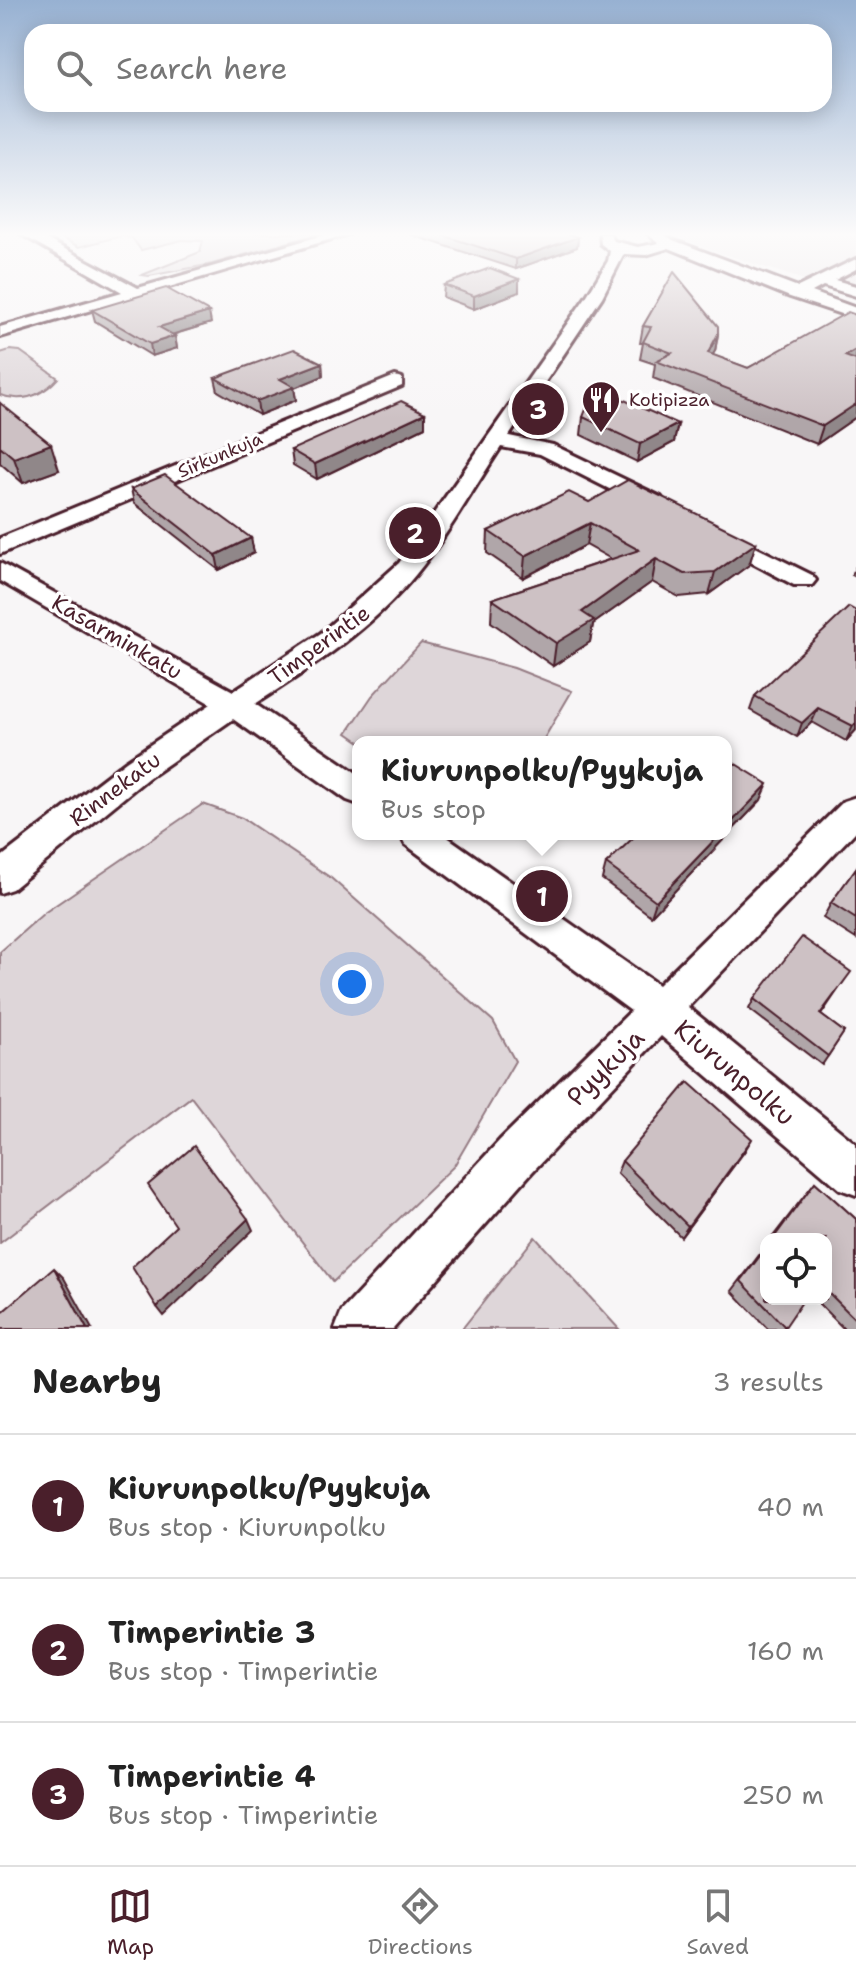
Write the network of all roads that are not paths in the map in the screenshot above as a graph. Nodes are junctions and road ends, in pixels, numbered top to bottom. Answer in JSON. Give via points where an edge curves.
{"nodes":[{"id":1,"x":129,"y":295,"type":"edge"},
{"id":2,"x":594,"y":295,"type":"edge"},
{"id":3,"x":799,"y":295,"type":"edge"},
{"id":4,"x":856,"y":314,"type":"edge"},
{"id":5,"x":0,"y":332,"type":"edge"},
{"id":6,"x":395,"y":382,"type":"dead end"},
{"id":7,"x":495,"y":440,"type":"junction"},
{"id":8,"x":673,"y":512,"type":"edge"},
{"id":9,"x":699,"y":526,"type":"edge"},
{"id":10,"x":0,"y":547,"type":"edge"},
{"id":11,"x":0,"y":571,"type":"edge"},
{"id":12,"x":803,"y":580,"type":"dead end"},
{"id":13,"x":233,"y":704,"type":"junction"},
{"id":14,"x":352,"y":787,"type":"edge"},
{"id":15,"x":856,"y":810,"type":"edge"},
{"id":16,"x":425,"y":840,"type":"edge"},
{"id":17,"x":0,"y":878,"type":"edge"},
{"id":18,"x":661,"y":1010,"type":"junction"},
{"id":19,"x":856,"y":1173,"type":"edge"},
{"id":20,"x":360,"y":1329,"type":"edge"}],
"edges":[{"from":1,"to":5,"type":"street"},
{"from":2,"to":7,"type":"street","name":"Timperintie"},
{"from":3,"to":4,"type":"street"},
{"from":6,"to":10,"type":"street","name":"Sirkunkuja"},
{"from":7,"to":8,"type":"street","via":[[546,449]]},
{"from":7,"to":13,"type":"street","name":"Timperintie","via":[[387,593],[348,629]]},
{"from":9,"to":12,"type":"street"},
{"from":11,"to":13,"type":"street","name":"Kasarminkatu"},
{"from":13,"to":14,"type":"street"},
{"from":13,"to":17,"type":"street","name":"Rinnekatu"},
{"from":15,"to":18,"type":"street","name":"Pyykuja"},
{"from":16,"to":18,"type":"street","name":"Kiurunpolku"},
{"from":18,"to":19,"type":"street","name":"Kiurunpolku"},
{"from":18,"to":20,"type":"street","name":"Pyykuja","via":[[516,1156]]}]}
